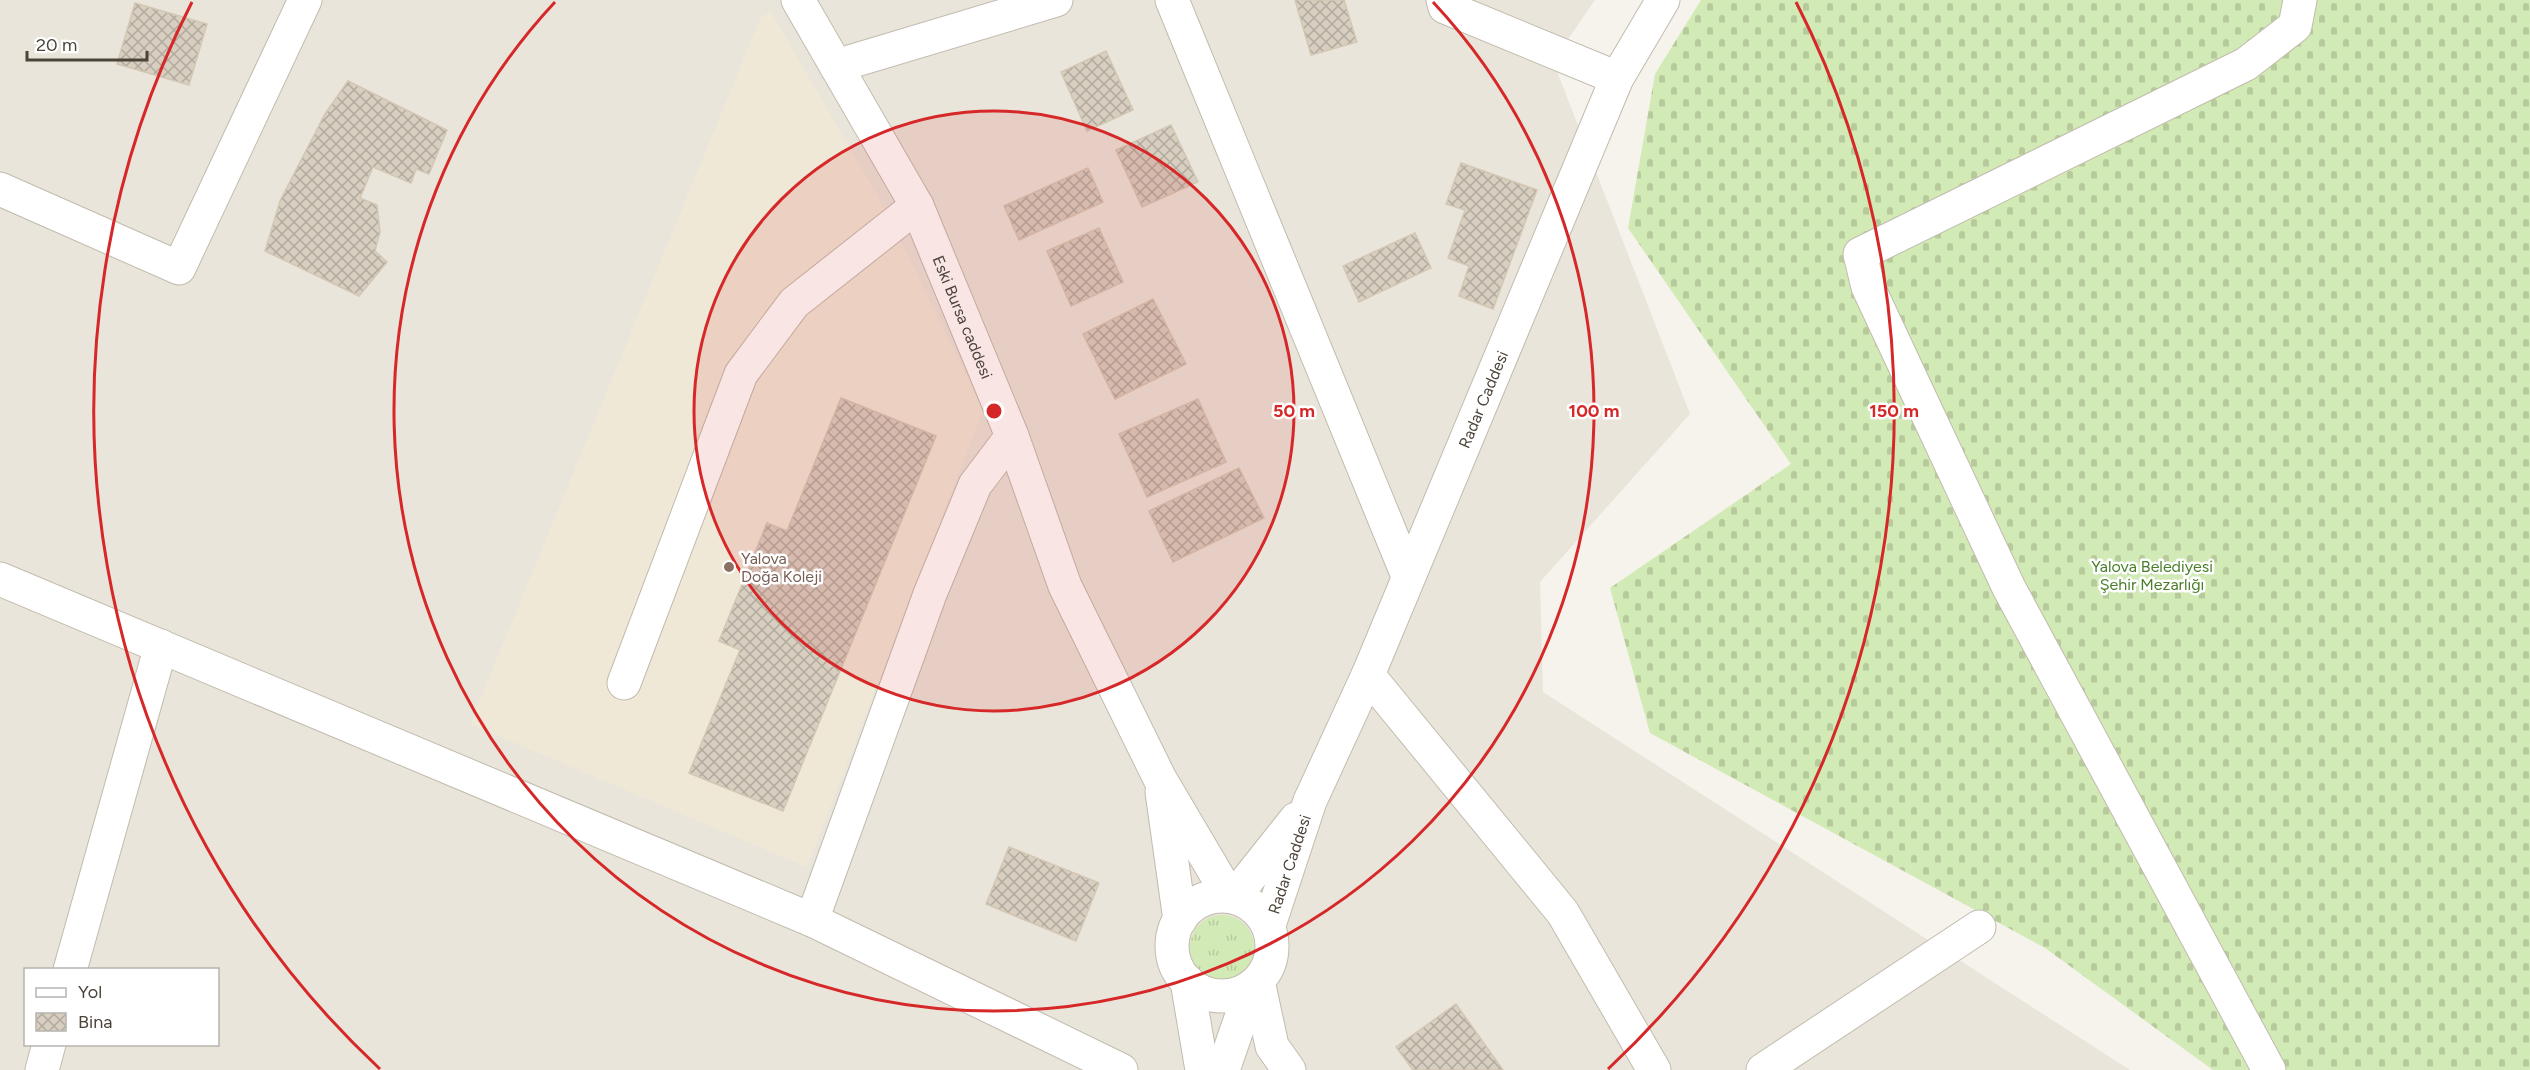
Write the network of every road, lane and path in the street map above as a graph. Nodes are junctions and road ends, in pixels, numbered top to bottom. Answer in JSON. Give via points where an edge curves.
{"nodes":[{"id":1,"x":305,"y":0,"type":"edge"},
{"id":2,"x":798,"y":0,"type":"edge"},
{"id":3,"x":1056,"y":0,"type":"edge"},
{"id":4,"x":1172,"y":0,"type":"edge"},
{"id":5,"x":1443,"y":0,"type":"edge"},
{"id":6,"x":1663,"y":0,"type":"edge"},
{"id":7,"x":2300,"y":0,"type":"edge"},
{"id":8,"x":1009,"y":6,"type":"edge"},
{"id":9,"x":836,"y":66,"type":"junction"},
{"id":10,"x":1617,"y":78,"type":"junction"},
{"id":11,"x":0,"y":189,"type":"edge"},
{"id":12,"x":917,"y":206,"type":"junction"},
{"id":13,"x":1011,"y":436,"type":"junction"},
{"id":14,"x":1408,"y":576,"type":"junction"},
{"id":15,"x":0,"y":579,"type":"edge"},
{"id":16,"x":161,"y":646,"type":"junction"},
{"id":17,"x":1368,"y":675,"type":"junction"},
{"id":18,"x":624,"y":683,"type":"dead end"},
{"id":19,"x":1160,"y":779,"type":"junction"},
{"id":20,"x":1310,"y":801,"type":"junction"},
{"id":21,"x":1232,"y":897,"type":"junction"},
{"id":22,"x":812,"y":920,"type":"junction"},
{"id":23,"x":1179,"y":920,"type":"junction"},
{"id":24,"x":1269,"y":925,"type":"junction"},
{"id":25,"x":1979,"y":927,"type":"dead end"},
{"id":26,"x":70,"y":968,"type":"edge"},
{"id":27,"x":1187,"y":981,"type":"junction"},
{"id":28,"x":1255,"y":983,"type":"junction"},
{"id":29,"x":48,"y":1046,"type":"edge"},
{"id":30,"x":42,"y":1070,"type":"edge"},
{"id":31,"x":1121,"y":1070,"type":"edge"},
{"id":32,"x":1202,"y":1070,"type":"edge"},
{"id":33,"x":1223,"y":1070,"type":"edge"},
{"id":34,"x":1289,"y":1070,"type":"edge"},
{"id":35,"x":1654,"y":1070,"type":"edge"},
{"id":36,"x":1763,"y":1070,"type":"edge"},
{"id":37,"x":2269,"y":1070,"type":"edge"}],
"edges":[{"from":1,"to":11,"type":"street","via":[[178,268]]},
{"from":2,"to":9,"type":"street","name":"Eski Bursa caddesi"},
{"from":3,"to":8,"type":"street"},
{"from":4,"to":14,"type":"street"},
{"from":5,"to":10,"type":"street","via":[[1445,7]]},
{"from":6,"to":10,"type":"street","name":"Radar Caddesi"},
{"from":7,"to":37,"type":"street","via":[[2295,27],[2246,64],[1860,254],[1868,287],[2009,588]]},
{"from":8,"to":9,"type":"street"},
{"from":9,"to":12,"type":"street","name":"Eski Bursa caddesi"},
{"from":10,"to":14,"type":"street","name":"Radar Caddesi"},
{"from":12,"to":13,"type":"street","name":"Eski Bursa caddesi"},
{"from":12,"to":18,"type":"street","via":[[794,303],[741,374]]},
{"from":13,"to":19,"type":"street","name":"Eski Bursa caddesi","via":[[1065,586]]},
{"from":13,"to":22,"type":"street","via":[[975,485],[948,550]]},
{"from":14,"to":17,"type":"street","name":"Radar Caddesi"},
{"from":15,"to":16,"type":"street"},
{"from":16,"to":22,"type":"street"},
{"from":16,"to":26,"type":"street"},
{"from":17,"to":20,"type":"street","name":"Radar Caddesi"},
{"from":17,"to":35,"type":"street","via":[[1563,913]]},
{"from":19,"to":21,"type":"street","name":"Eski Bursa caddesi"},
{"from":19,"to":23,"type":"street","name":"Eski Bursa caddesi"},
{"from":20,"to":21,"type":"street","name":"Radar Caddesi"},
{"from":20,"to":24,"type":"street","name":"Radar Caddesi"},
{"from":21,"to":23,"type":"street","via":[[1212,897],[1196,903]]},
{"from":21,"to":24,"type":"street","via":[[1259,911]]},
{"from":22,"to":31,"type":"street"},
{"from":23,"to":27,"type":"street","via":[[1172,943],[1173,959]]},
{"from":24,"to":28,"type":"street","via":[[1271,959],[1264,975]]},
{"from":25,"to":36,"type":"street"},
{"from":27,"to":28,"type":"street","via":[[1206,993],[1222,996],[1238,993]]},
{"from":27,"to":32,"type":"street"},
{"from":28,"to":33,"type":"street"},
{"from":28,"to":34,"type":"street","via":[[1272,1046]]},
{"from":29,"to":30,"type":"street"}]}
